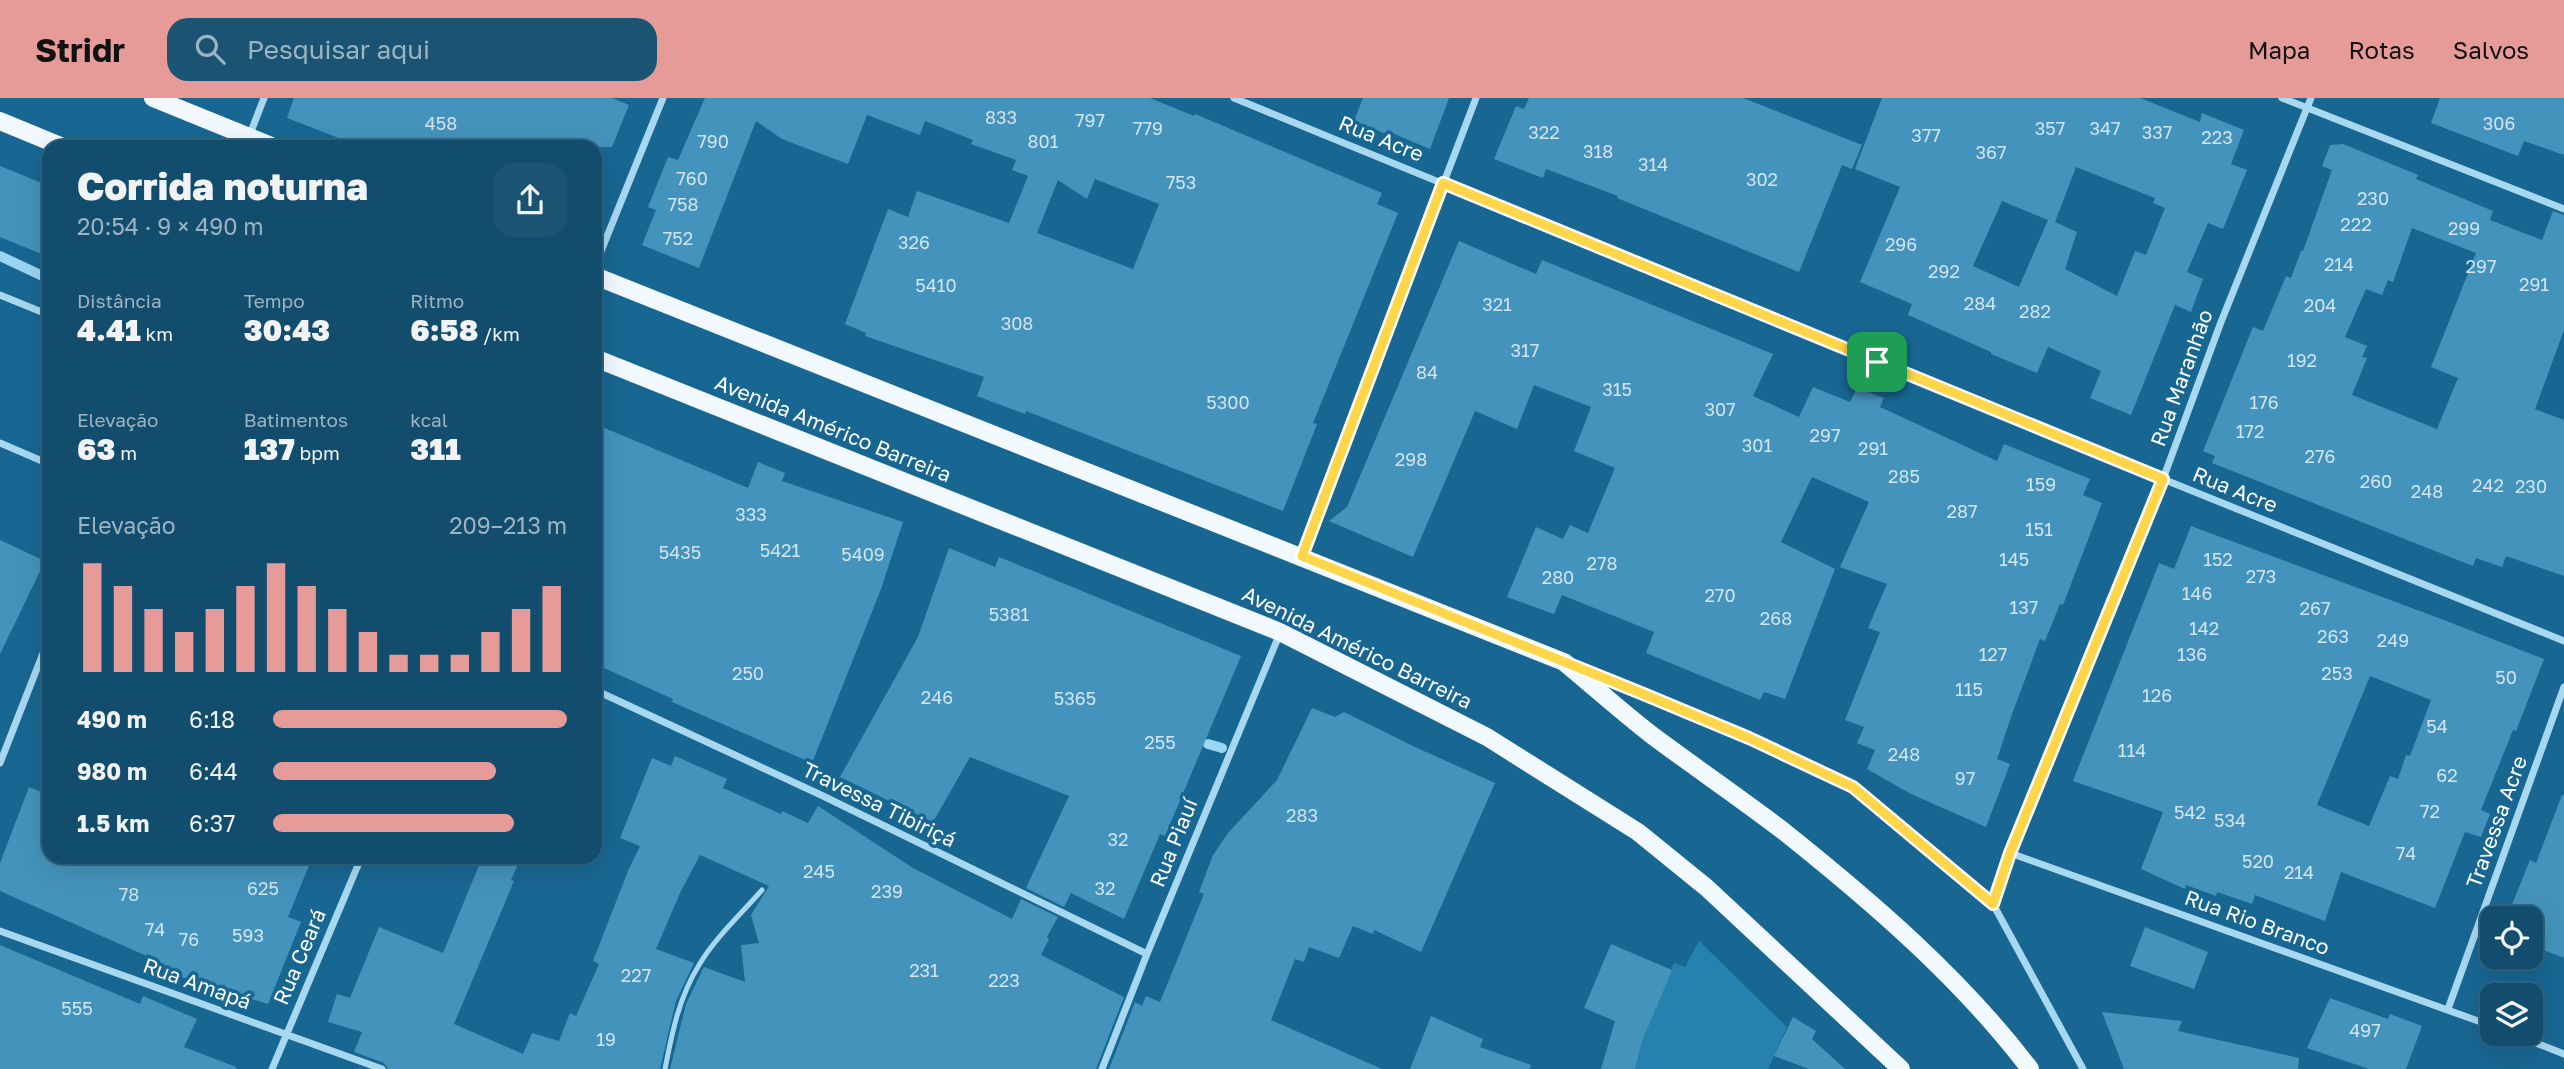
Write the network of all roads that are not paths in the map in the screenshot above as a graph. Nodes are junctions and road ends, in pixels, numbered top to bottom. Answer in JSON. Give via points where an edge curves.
{"nodes":[{"id":1,"x":153,"y":98,"type":"edge"},
{"id":2,"x":264,"y":98,"type":"edge"},
{"id":3,"x":663,"y":98,"type":"edge"},
{"id":4,"x":1234,"y":98,"type":"edge"},
{"id":5,"x":1476,"y":98,"type":"edge"},
{"id":6,"x":2282,"y":98,"type":"edge"},
{"id":7,"x":2311,"y":98,"type":"edge"},
{"id":8,"x":2307,"y":108,"type":"junction"},
{"id":9,"x":0,"y":121,"type":"edge"},
{"id":10,"x":46,"y":140,"type":"edge"},
{"id":11,"x":243,"y":140,"type":"edge"},
{"id":12,"x":248,"y":140,"type":"edge"},
{"id":13,"x":1443,"y":183,"type":"junction"},
{"id":14,"x":2564,"y":209,"type":"edge"},
{"id":15,"x":602,"y":249,"type":"edge"},
{"id":16,"x":602,"y":279,"type":"edge"},
{"id":17,"x":0,"y":295,"type":"edge"},
{"id":18,"x":42,"y":312,"type":"edge"},
{"id":19,"x":602,"y":361,"type":"edge"},
{"id":20,"x":0,"y":443,"type":"edge"},
{"id":21,"x":42,"y":461,"type":"edge"},
{"id":22,"x":2163,"y":479,"type":"junction"},
{"id":23,"x":1302,"y":556,"type":"junction"},
{"id":24,"x":1280,"y":632,"type":"junction"},
{"id":25,"x":2564,"y":641,"type":"edge"},
{"id":26,"x":42,"y":656,"type":"edge"},
{"id":27,"x":1564,"y":662,"type":"junction"},
{"id":28,"x":2564,"y":687,"type":"edge"},
{"id":29,"x":602,"y":693,"type":"edge"},
{"id":30,"x":0,"y":762,"type":"edge"},
{"id":31,"x":2010,"y":853,"type":"junction"},
{"id":32,"x":358,"y":864,"type":"edge"},
{"id":33,"x":762,"y":890,"type":"dead end"},
{"id":34,"x":1993,"y":904,"type":"junction"},
{"id":35,"x":0,"y":931,"type":"edge"},
{"id":36,"x":1147,"y":954,"type":"junction"},
{"id":37,"x":2448,"y":1009,"type":"junction"},
{"id":38,"x":2480,"y":1021,"type":"edge"},
{"id":39,"x":286,"y":1036,"type":"junction"},
{"id":40,"x":2543,"y":1046,"type":"edge"},
{"id":41,"x":2564,"y":1054,"type":"edge"},
{"id":42,"x":272,"y":1069,"type":"edge"},
{"id":43,"x":382,"y":1069,"type":"edge"},
{"id":44,"x":665,"y":1069,"type":"edge"},
{"id":45,"x":1102,"y":1069,"type":"edge"},
{"id":46,"x":1901,"y":1069,"type":"edge"},
{"id":47,"x":2030,"y":1069,"type":"edge"},
{"id":48,"x":2083,"y":1069,"type":"edge"}],
"edges":[{"from":1,"to":11,"type":"main road"},
{"from":2,"to":12,"type":"street"},
{"from":3,"to":15,"type":"street"},
{"from":4,"to":13,"type":"street","name":"Rua Acre"},
{"from":5,"to":13,"type":"street"},
{"from":6,"to":8,"type":"street"},
{"from":7,"to":8,"type":"street","name":"Rua Maranhão"},
{"from":8,"to":14,"type":"street"},
{"from":8,"to":22,"type":"street","name":"Rua Maranhão"},
{"from":9,"to":10,"type":"main road"},
{"from":13,"to":22,"type":"street","name":"Rua Acre"},
{"from":13,"to":23,"type":"street"},
{"from":16,"to":23,"type":"main road"},
{"from":17,"to":18,"type":"street"},
{"from":19,"to":24,"type":"main road","name":"Avenida Américo Barreira"},
{"from":20,"to":21,"type":"street"},
{"from":22,"to":25,"type":"street","name":"Rua Acre"},
{"from":22,"to":31,"type":"street","name":"Rua Maranhão"},
{"from":23,"to":27,"type":"main road"},
{"from":24,"to":36,"type":"street","name":"Rua Piauí"},
{"from":24,"to":46,"type":"main road","name":"Avenida Américo Barreira","via":[[1487,737],[1638,832],[1717,898]]},
{"from":26,"to":30,"type":"street"},
{"from":27,"to":34,"type":"street","via":[[1749,738],[1853,787]]},
{"from":27,"to":47,"type":"main road","via":[[1877,909],[1948,976]]},
{"from":28,"to":37,"type":"street","name":"Travessa Acre"},
{"from":29,"to":36,"type":"street","name":"Travessa Tibiriçá"},
{"from":31,"to":34,"type":"street","name":"Rua Maranhão"},
{"from":31,"to":37,"type":"street","name":"Rua Rio Branco"},
{"from":32,"to":39,"type":"street","name":"Rua Ceará"},
{"from":33,"to":44,"type":"lane","via":[[698,966],[674,1023]]},
{"from":34,"to":48,"type":"street"},
{"from":35,"to":39,"type":"street","name":"Rua Amapá"},
{"from":36,"to":45,"type":"street","name":"Rua Piauí"},
{"from":37,"to":38,"type":"street","name":"Rua Rio Branco"},
{"from":39,"to":42,"type":"street","name":"Rua Ceará"},
{"from":39,"to":43,"type":"street","name":"Rua Amapá"},
{"from":40,"to":41,"type":"street"}]}
